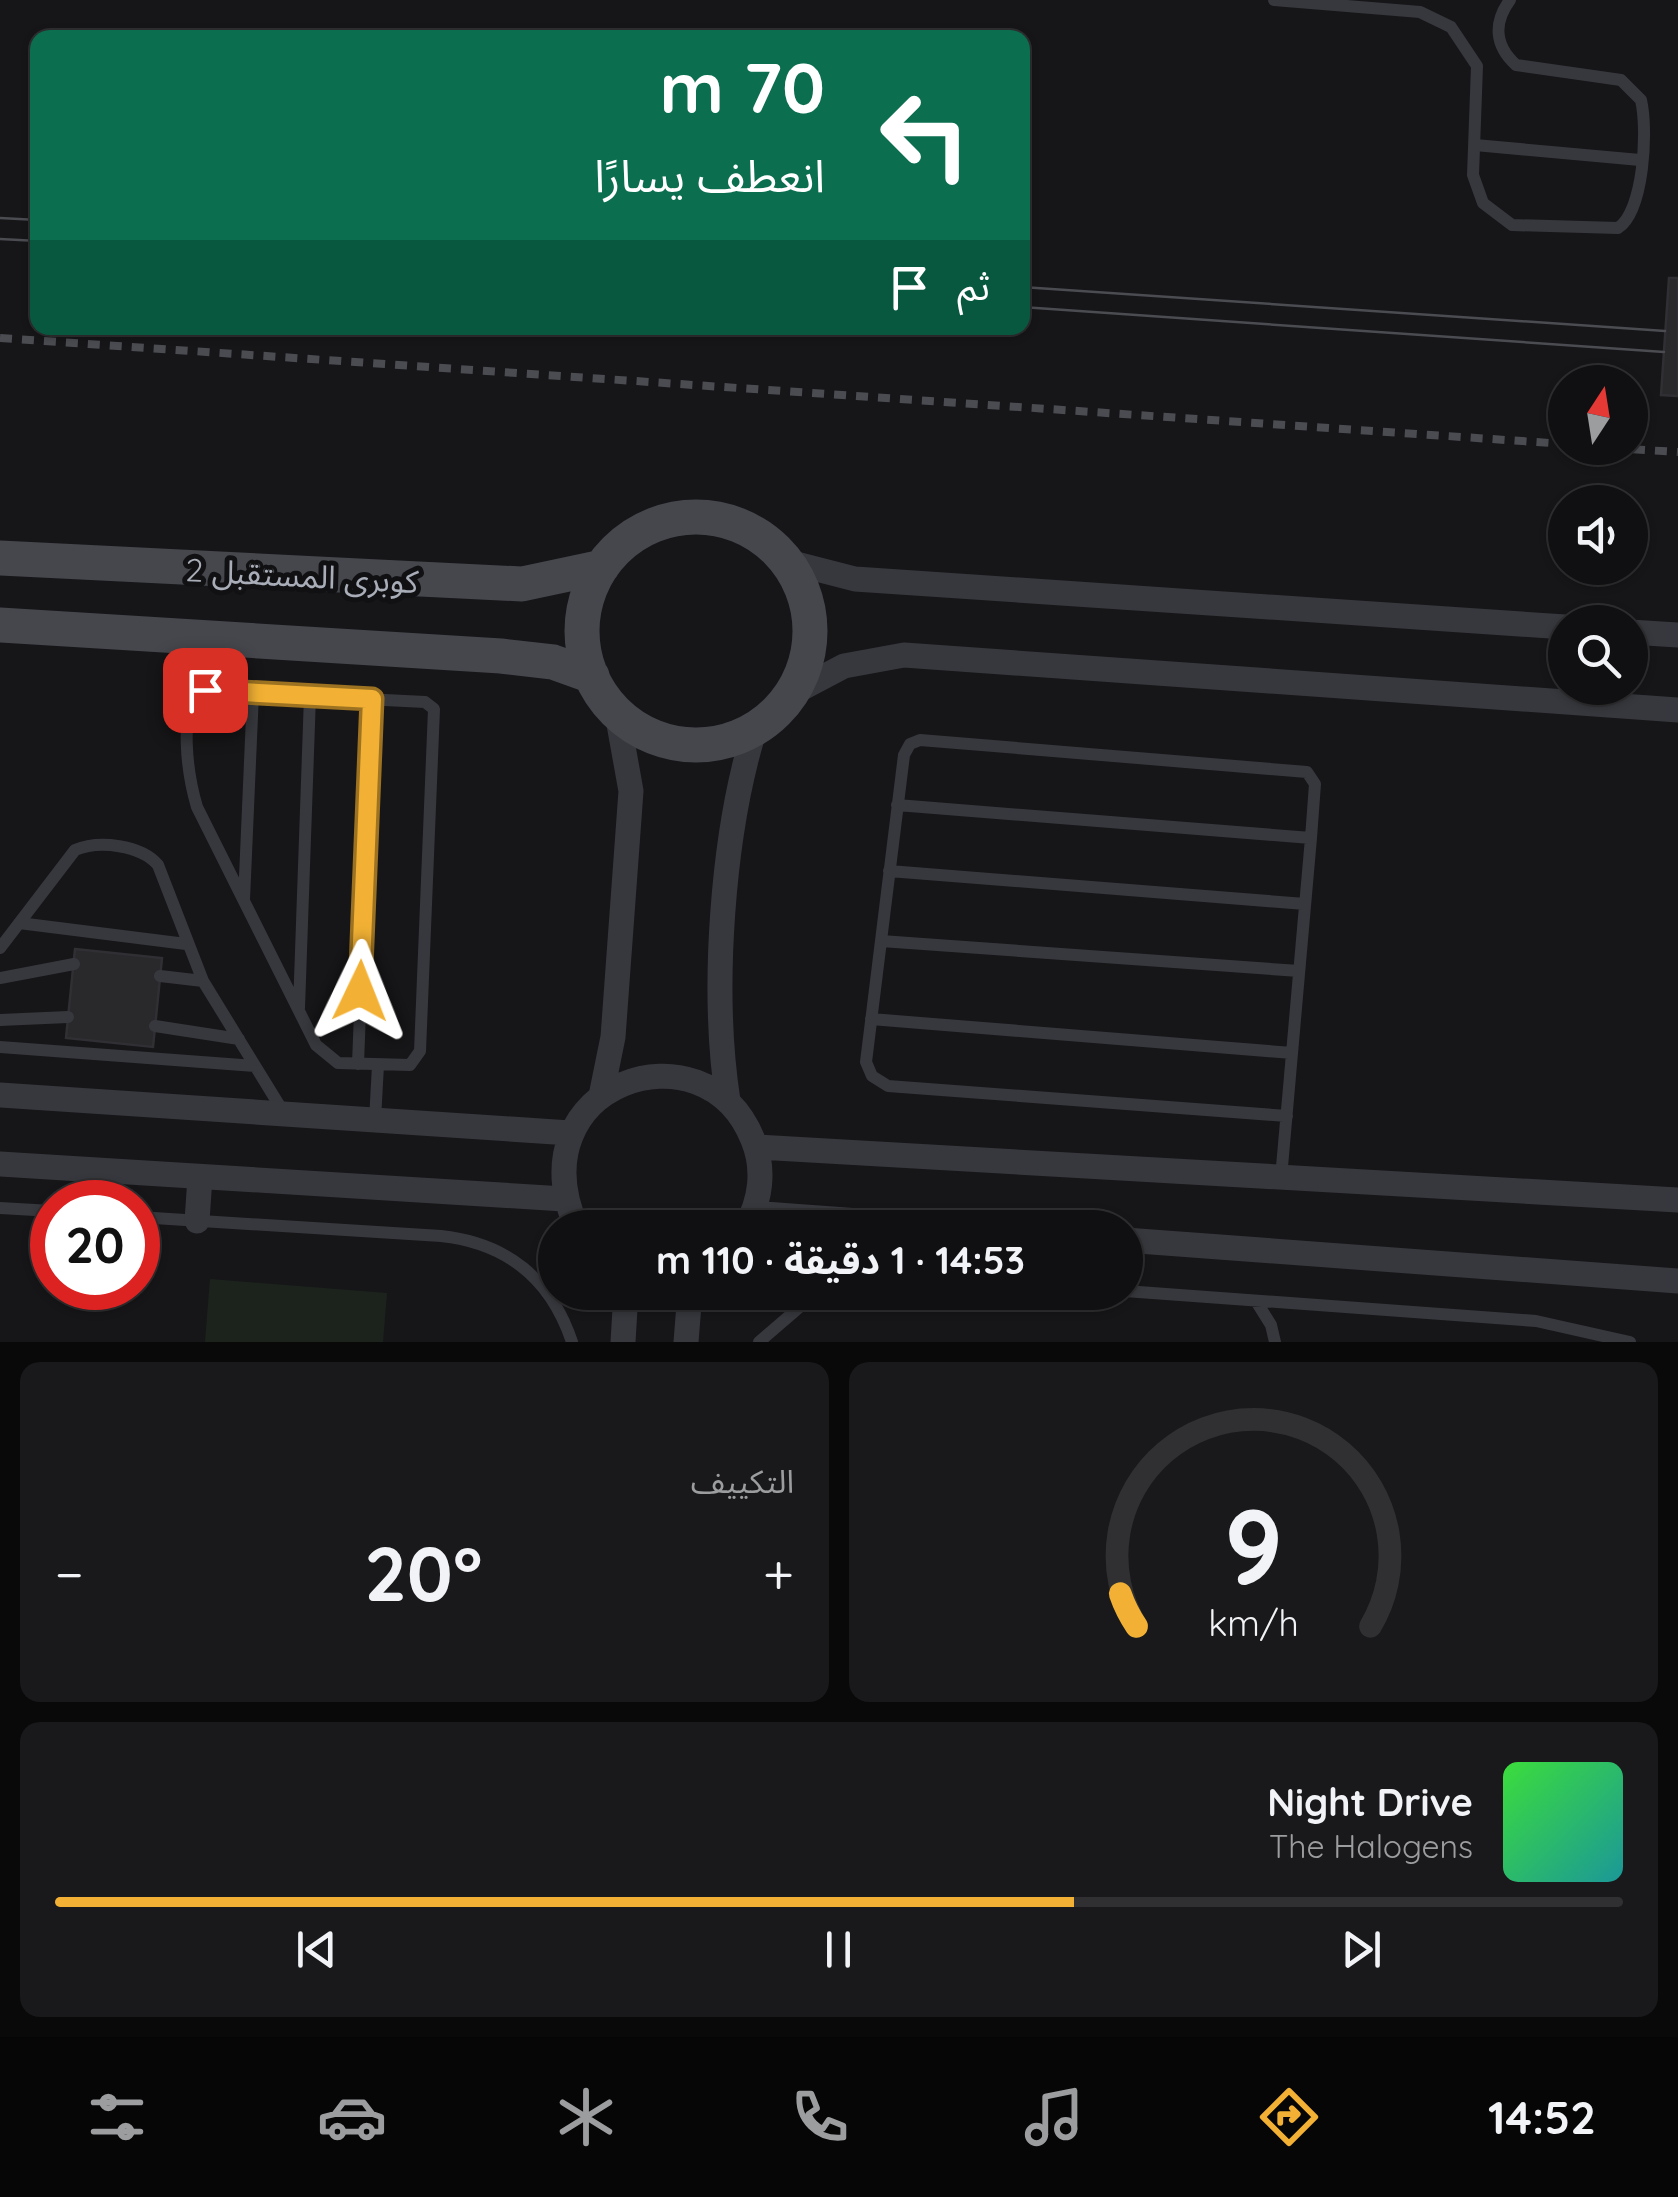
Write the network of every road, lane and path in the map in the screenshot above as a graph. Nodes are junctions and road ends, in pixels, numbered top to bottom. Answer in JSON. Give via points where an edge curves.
{"nodes":[{"id":1,"x":1274,"y":0,"type":"edge"},
{"id":2,"x":1510,"y":0,"type":"edge"},
{"id":3,"x":1475,"y":145,"type":"junction"},
{"id":4,"x":1640,"y":160,"type":"junction"},
{"id":5,"x":0,"y":558,"type":"edge"},
{"id":6,"x":785,"y":562,"type":"junction"},
{"id":7,"x":602,"y":567,"type":"junction"},
{"id":8,"x":0,"y":625,"type":"edge"},
{"id":9,"x":1548,"y":626,"type":"edge"},
{"id":10,"x":1648,"y":633,"type":"edge"},
{"id":11,"x":1678,"y":635,"type":"edge"},
{"id":12,"x":592,"y":676,"type":"junction"},
{"id":13,"x":253,"y":694,"type":"junction"},
{"id":14,"x":792,"y":694,"type":"junction"},
{"id":15,"x":310,"y":696,"type":"junction"},
{"id":16,"x":372,"y":699,"type":"junction"},
{"id":17,"x":1678,"y":710,"type":"edge"},
{"id":18,"x":618,"y":713,"type":"junction"},
{"id":19,"x":755,"y":728,"type":"junction"},
{"id":20,"x":898,"y":806,"type":"junction"},
{"id":21,"x":1311,"y":838,"type":"junction"},
{"id":22,"x":890,"y":871,"type":"junction"},
{"id":23,"x":244,"y":900,"type":"junction"},
{"id":24,"x":1305,"y":904,"type":"junction"},
{"id":25,"x":19,"y":923,"type":"junction"},
{"id":26,"x":881,"y":940,"type":"junction"},
{"id":27,"x":186,"y":944,"type":"junction"},
{"id":28,"x":0,"y":948,"type":"edge"},
{"id":29,"x":74,"y":964,"type":"dead end"},
{"id":30,"x":1299,"y":971,"type":"junction"},
{"id":31,"x":160,"y":976,"type":"dead end"},
{"id":32,"x":0,"y":978,"type":"edge"},
{"id":33,"x":203,"y":981,"type":"junction"},
{"id":34,"x":298,"y":1011,"type":"junction"},
{"id":35,"x":68,"y":1017,"type":"dead end"},
{"id":36,"x":872,"y":1019,"type":"junction"},
{"id":37,"x":0,"y":1020,"type":"edge"},
{"id":38,"x":155,"y":1026,"type":"dead end"},
{"id":39,"x":238,"y":1039,"type":"junction"},
{"id":40,"x":0,"y":1047,"type":"edge"},
{"id":41,"x":1292,"y":1053,"type":"junction"},
{"id":42,"x":358,"y":1064,"type":"junction"},
{"id":43,"x":378,"y":1065,"type":"junction"},
{"id":44,"x":255,"y":1066,"type":"junction"},
{"id":45,"x":0,"y":1096,"type":"edge"},
{"id":46,"x":601,"y":1096,"type":"junction"},
{"id":47,"x":728,"y":1101,"type":"junction"},
{"id":48,"x":284,"y":1113,"type":"junction"},
{"id":49,"x":1286,"y":1116,"type":"junction"},
{"id":50,"x":375,"y":1120,"type":"junction"},
{"id":51,"x":570,"y":1133,"type":"junction"},
{"id":52,"x":756,"y":1147,"type":"junction"},
{"id":53,"x":0,"y":1164,"type":"edge"},
{"id":54,"x":200,"y":1177,"type":"junction"},
{"id":55,"x":1281,"y":1178,"type":"junction"},
{"id":56,"x":564,"y":1199,"type":"junction"},
{"id":57,"x":1678,"y":1200,"type":"edge"},
{"id":58,"x":0,"y":1208,"type":"edge"},
{"id":59,"x":30,"y":1210,"type":"edge"},
{"id":60,"x":569,"y":1210,"type":"edge"},
{"id":61,"x":752,"y":1210,"type":"edge"},
{"id":62,"x":160,"y":1218,"type":"edge"},
{"id":63,"x":197,"y":1221,"type":"junction"},
{"id":64,"x":1143,"y":1241,"type":"edge"},
{"id":65,"x":1678,"y":1281,"type":"edge"},
{"id":66,"x":1143,"y":1292,"type":"edge"},
{"id":67,"x":1256,"y":1301,"type":"junction"},
{"id":68,"x":625,"y":1310,"type":"edge"},
{"id":69,"x":689,"y":1310,"type":"edge"},
{"id":70,"x":797,"y":1310,"type":"edge"},
{"id":71,"x":1621,"y":1340,"type":"edge"},
{"id":72,"x":572,"y":1342,"type":"edge"},
{"id":73,"x":623,"y":1342,"type":"edge"},
{"id":74,"x":686,"y":1342,"type":"edge"},
{"id":75,"x":759,"y":1342,"type":"edge"},
{"id":76,"x":1274,"y":1342,"type":"edge"}],
"edges":[{"from":1,"to":3,"type":"lane","via":[[1420,12],[1451,27],[1478,66]]},
{"from":2,"to":4,"type":"lane","via":[[1498,34],[1516,65],[1621,80],[1636,92],[1644,110]]},
{"from":3,"to":4,"type":"lane"},
{"from":3,"to":4,"type":"lane","via":[[1476,190],[1512,226],[1618,228],[1636,209]]},
{"from":5,"to":7,"type":"street","name":"كوبرى المستقبل 2","via":[[487,584],[522,584]]},
{"from":6,"to":7,"type":"street","via":[[749,530],[713,518],[674,518],[639,531]]},
{"from":6,"to":9,"type":"street","via":[[855,579]]},
{"from":6,"to":14,"type":"street","via":[[801,585],[810,622],[807,660]]},
{"from":7,"to":12,"type":"street","via":[[581,622]]},
{"from":8,"to":12,"type":"street","via":[[501,656],[553,662]]},
{"from":10,"to":11,"type":"street"},
{"from":12,"to":18,"type":"street"},
{"from":13,"to":15,"type":"lane"},
{"from":13,"to":23,"type":"lane"},
{"from":13,"to":23,"type":"lane","via":[[205,690],[188,708],[190,783]]},
{"from":14,"to":17,"type":"street","via":[[844,666],[904,655]]},
{"from":14,"to":19,"type":"street"},
{"from":15,"to":16,"type":"lane"},
{"from":15,"to":34,"type":"lane"},
{"from":16,"to":42,"type":"lane"},
{"from":16,"to":43,"type":"lane","via":[[425,702],[436,713],[420,1051],[404,1067]]},
{"from":18,"to":19,"type":"street","via":[[657,739],[694,745],[732,740]]},
{"from":18,"to":46,"type":"street","via":[[631,790],[614,1037]]},
{"from":19,"to":47,"type":"street","via":[[730,823],[719,1045]]},
{"from":20,"to":21,"type":"lane"},
{"from":20,"to":21,"type":"lane","via":[[904,754],[920,740],[1302,769],[1315,784]]},
{"from":20,"to":22,"type":"lane"},
{"from":21,"to":24,"type":"lane"},
{"from":22,"to":24,"type":"lane"},
{"from":22,"to":26,"type":"lane"},
{"from":23,"to":34,"type":"lane"},
{"from":24,"to":30,"type":"lane"},
{"from":25,"to":27,"type":"lane"},
{"from":25,"to":27,"type":"lane","via":[[75,850],[117,848],[144,853],[158,866]]},
{"from":25,"to":28,"type":"lane"},
{"from":26,"to":30,"type":"lane"},
{"from":26,"to":36,"type":"lane"},
{"from":27,"to":33,"type":"lane"},
{"from":29,"to":32,"type":"lane"},
{"from":30,"to":41,"type":"lane"},
{"from":31,"to":33,"type":"lane"},
{"from":33,"to":39,"type":"lane"},
{"from":34,"to":42,"type":"lane","via":[[326,1055]]},
{"from":35,"to":37,"type":"lane"},
{"from":36,"to":41,"type":"lane"},
{"from":36,"to":49,"type":"lane","via":[[868,1069],[888,1086]]},
{"from":38,"to":39,"type":"lane"},
{"from":39,"to":44,"type":"lane"},
{"from":40,"to":44,"type":"lane"},
{"from":41,"to":49,"type":"lane"},
{"from":42,"to":43,"type":"lane"},
{"from":43,"to":50,"type":"lane"},
{"from":44,"to":48,"type":"lane"},
{"from":45,"to":48,"type":"street"},
{"from":46,"to":47,"type":"street","via":[[625,1082],[665,1077],[705,1086]]},
{"from":46,"to":51,"type":"street"},
{"from":47,"to":52,"type":"street"},
{"from":48,"to":50,"type":"street"},
{"from":49,"to":55,"type":"lane"},
{"from":50,"to":51,"type":"street"},
{"from":51,"to":56,"type":"street"},
{"from":52,"to":55,"type":"street"},
{"from":52,"to":61,"type":"street","via":[[760,1180]]},
{"from":53,"to":54,"type":"street"},
{"from":54,"to":56,"type":"street"},
{"from":54,"to":63,"type":"street"},
{"from":55,"to":57,"type":"street"},
{"from":56,"to":60,"type":"street"},
{"from":58,"to":59,"type":"lane"},
{"from":62,"to":63,"type":"lane"},
{"from":63,"to":72,"type":"lane","via":[[485,1244],[541,1282]]},
{"from":64,"to":65,"type":"street"},
{"from":66,"to":67,"type":"lane"},
{"from":67,"to":71,"type":"lane","via":[[1536,1322]]},
{"from":67,"to":76,"type":"lane","via":[[1272,1325]]},
{"from":68,"to":73,"type":"street"},
{"from":69,"to":74,"type":"street"},
{"from":70,"to":75,"type":"lane"}]}
